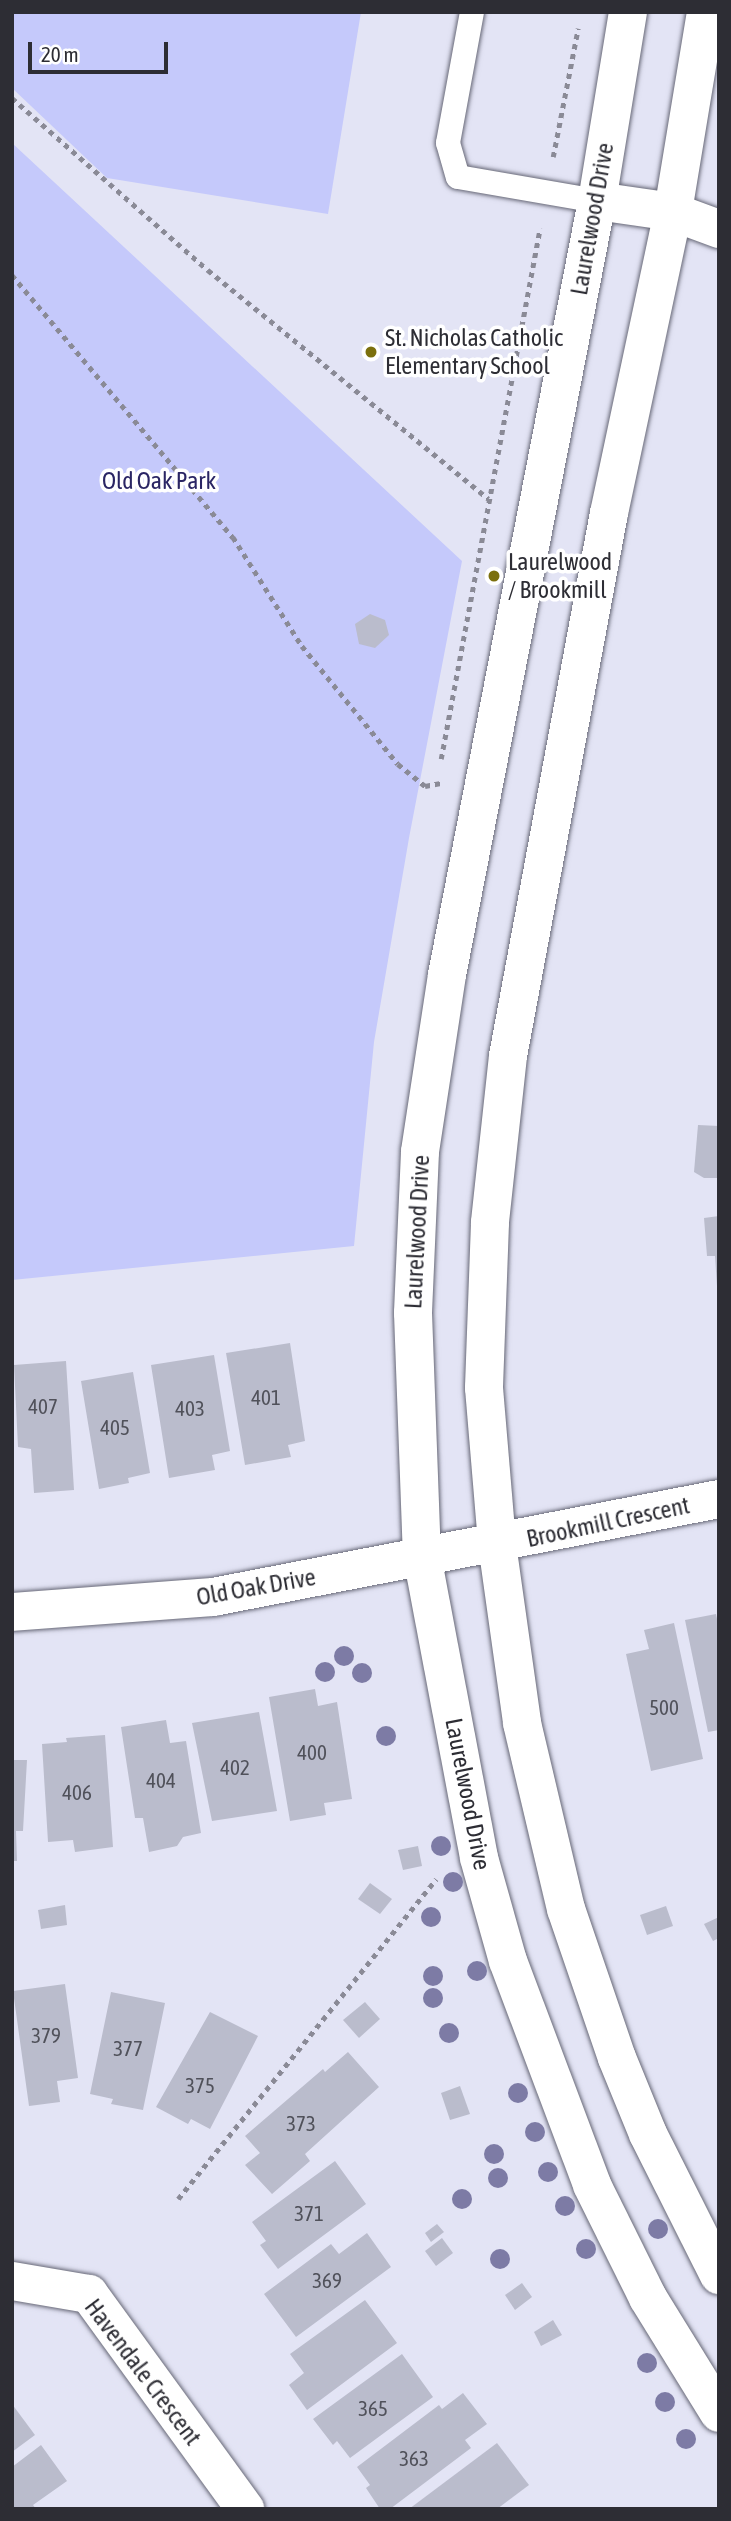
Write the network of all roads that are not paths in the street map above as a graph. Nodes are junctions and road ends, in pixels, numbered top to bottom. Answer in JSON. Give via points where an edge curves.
{"nodes":[{"id":1,"x":472,"y":12,"type":"edge"},
{"id":2,"x":628,"y":12,"type":"edge"},
{"id":3,"x":706,"y":12,"type":"edge"},
{"id":4,"x":597,"y":201,"type":"junction"},
{"id":5,"x":673,"y":212,"type":"junction"},
{"id":6,"x":719,"y":229,"type":"edge"},
{"id":7,"x":719,"y":1499,"type":"edge"},
{"id":8,"x":497,"y":1544,"type":"junction"},
{"id":9,"x":422,"y":1556,"type":"junction"},
{"id":10,"x":12,"y":1612,"type":"edge"},
{"id":11,"x":719,"y":2275,"type":"edge"},
{"id":12,"x":12,"y":2281,"type":"edge"},
{"id":13,"x":716,"y":2402,"type":"edge"},
{"id":14,"x":246,"y":2509,"type":"edge"}],
"edges":[{"from":1,"to":4,"type":"lane","via":[[448,143],[458,177]]},
{"from":2,"to":4,"type":"street","name":"Laurelwood Drive"},
{"from":3,"to":5,"type":"street"},
{"from":4,"to":5,"type":"street"},
{"from":4,"to":9,"type":"street","name":"Laurelwood Drive","via":[[447,975],[420,1152],[413,1313]]},
{"from":5,"to":6,"type":"street"},
{"from":5,"to":8,"type":"street","via":[[609,513],[508,1056],[490,1223],[484,1388]]},
{"from":7,"to":8,"type":"street","name":"Brookmill Crescent"},
{"from":8,"to":9,"type":"street","name":"Old Oak Drive"},
{"from":8,"to":11,"type":"street","via":[[522,1723],[566,1909],[648,2134]]},
{"from":9,"to":10,"type":"street","name":"Old Oak Drive","via":[[212,1597]]},
{"from":9,"to":13,"type":"street","name":"Laurelwood Drive","via":[[479,1858],[508,1961],[592,2185],[648,2298]]},
{"from":12,"to":14,"type":"street","name":"Havendale Crescent","via":[[89,2294]]}]}
